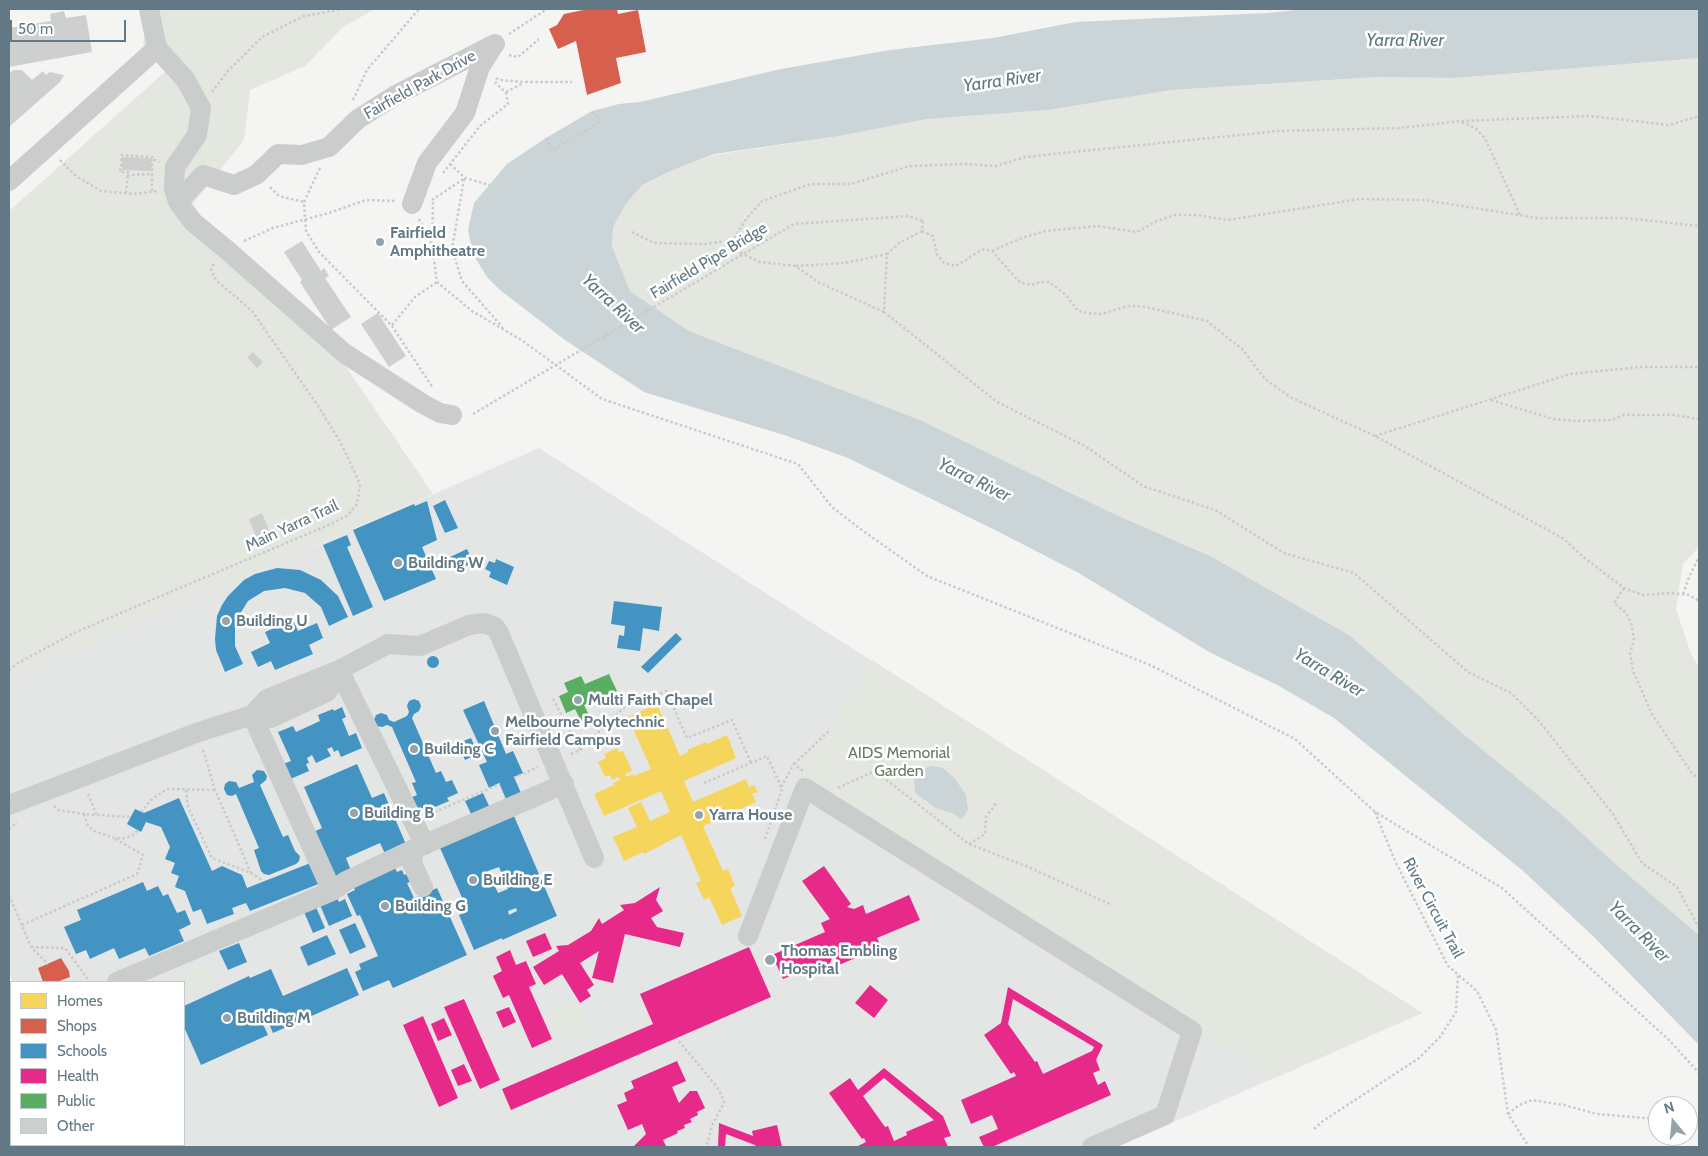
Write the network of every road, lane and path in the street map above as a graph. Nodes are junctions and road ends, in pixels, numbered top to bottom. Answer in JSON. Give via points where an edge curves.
{"nodes":[{"id":1,"x":149,"y":9,"type":"edge"},
{"id":2,"x":344,"y":9,"type":"edge"},
{"id":3,"x":419,"y":9,"type":"edge"},
{"id":4,"x":547,"y":9,"type":"edge"},
{"id":5,"x":539,"y":40,"type":"dead end"},
{"id":6,"x":495,"y":44,"type":"junction"},
{"id":7,"x":156,"y":48,"type":"junction"},
{"id":8,"x":480,"y":67,"type":"junction"},
{"id":9,"x":524,"y":82,"type":"junction"},
{"id":10,"x":572,"y":82,"type":"dead end"},
{"id":11,"x":506,"y":92,"type":"junction"},
{"id":12,"x":352,"y":102,"type":"dead end"},
{"id":13,"x":201,"y":108,"type":"junction"},
{"id":14,"x":592,"y":111,"type":"dead end"},
{"id":15,"x":1699,"y":116,"type":"edge"},
{"id":16,"x":1461,"y":121,"type":"junction"},
{"id":17,"x":480,"y":126,"type":"dead end"},
{"id":18,"x":546,"y":138,"type":"dead end"},
{"id":19,"x":329,"y":147,"type":"junction"},
{"id":20,"x":184,"y":154,"type":"junction"},
{"id":21,"x":58,"y":157,"type":"dead end"},
{"id":22,"x":451,"y":165,"type":"dead end"},
{"id":23,"x":152,"y":174,"type":"junction"},
{"id":24,"x":256,"y":174,"type":"junction"},
{"id":25,"x":127,"y":175,"type":"junction"},
{"id":26,"x":203,"y":175,"type":"junction"},
{"id":27,"x":464,"y":178,"type":"junction"},
{"id":28,"x":9,"y":181,"type":"edge"},
{"id":29,"x":490,"y":185,"type":"dead end"},
{"id":30,"x":152,"y":191,"type":"junction"},
{"id":31,"x":126,"y":193,"type":"junction"},
{"id":32,"x":176,"y":195,"type":"junction"},
{"id":33,"x":304,"y":202,"type":"junction"},
{"id":34,"x":412,"y":204,"type":"junction"},
{"id":35,"x":1520,"y":215,"type":"junction"},
{"id":36,"x":305,"y":220,"type":"junction"},
{"id":37,"x":1699,"y":226,"type":"edge"},
{"id":38,"x":922,"y":231,"type":"junction"},
{"id":39,"x":632,"y":232,"type":"dead end"},
{"id":40,"x":732,"y":240,"type":"junction"},
{"id":41,"x":235,"y":246,"type":"junction"},
{"id":42,"x":432,"y":247,"type":"junction"},
{"id":43,"x":992,"y":251,"type":"junction"},
{"id":44,"x":887,"y":254,"type":"junction"},
{"id":45,"x":794,"y":266,"type":"junction"},
{"id":46,"x":438,"y":282,"type":"junction"},
{"id":47,"x":884,"y":312,"type":"junction"},
{"id":48,"x":392,"y":326,"type":"junction"},
{"id":49,"x":505,"y":331,"type":"junction"},
{"id":50,"x":1699,"y":367,"type":"edge"},
{"id":51,"x":1490,"y":399,"type":"junction"},
{"id":52,"x":473,"y":414,"type":"dead end"},
{"id":53,"x":452,"y":415,"type":"joint"},
{"id":54,"x":1699,"y":419,"type":"edge"},
{"id":55,"x":1375,"y":436,"type":"junction"},
{"id":56,"x":1699,"y":557,"type":"edge"},
{"id":57,"x":1624,"y":588,"type":"junction"},
{"id":58,"x":1683,"y":594,"type":"junction"},
{"id":59,"x":1699,"y":601,"type":"edge"},
{"id":60,"x":9,"y":670,"type":"edge"},
{"id":61,"x":339,"y":670,"type":"junction"},
{"id":62,"x":553,"y":698,"type":"dead end"},
{"id":63,"x":252,"y":715,"type":"junction"},
{"id":64,"x":829,"y":731,"type":"dead end"},
{"id":65,"x":200,"y":744,"type":"dead end"},
{"id":66,"x":580,"y":750,"type":"junction"},
{"id":67,"x":554,"y":761,"type":"junction"},
{"id":68,"x":751,"y":763,"type":"junction"},
{"id":69,"x":794,"y":764,"type":"junction"},
{"id":70,"x":808,"y":775,"type":"dead end"},
{"id":71,"x":1699,"y":777,"type":"edge"},
{"id":72,"x":514,"y":778,"type":"dead end"},
{"id":73,"x":704,"y":782,"type":"dead end"},
{"id":74,"x":500,"y":784,"type":"dead end"},
{"id":75,"x":564,"y":784,"type":"junction"},
{"id":76,"x":780,"y":787,"type":"junction"},
{"id":77,"x":86,"y":788,"type":"dead end"},
{"id":78,"x":836,"y":789,"type":"dead end"},
{"id":79,"x":186,"y":790,"type":"junction"},
{"id":80,"x":215,"y":790,"type":"junction"},
{"id":81,"x":50,"y":802,"type":"dead end"},
{"id":82,"x":997,"y":802,"type":"dead end"},
{"id":83,"x":12,"y":806,"type":"edge"},
{"id":84,"x":141,"y":812,"type":"dead end"},
{"id":85,"x":1374,"y":812,"type":"junction"},
{"id":86,"x":84,"y":814,"type":"junction"},
{"id":87,"x":97,"y":815,"type":"junction"},
{"id":88,"x":130,"y":818,"type":"dead end"},
{"id":89,"x":413,"y":822,"type":"junction"},
{"id":90,"x":138,"y":830,"type":"dead end"},
{"id":91,"x":114,"y":838,"type":"junction"},
{"id":92,"x":764,"y":841,"type":"dead end"},
{"id":93,"x":969,"y":844,"type":"junction"},
{"id":94,"x":419,"y":847,"type":"junction"},
{"id":95,"x":594,"y":858,"type":"dead end"},
{"id":96,"x":251,"y":873,"type":"junction"},
{"id":97,"x":263,"y":882,"type":"dead end"},
{"id":98,"x":423,"y":887,"type":"dead end"},
{"id":99,"x":332,"y":891,"type":"junction"},
{"id":100,"x":9,"y":895,"type":"edge"},
{"id":101,"x":1112,"y":905,"type":"dead end"},
{"id":102,"x":22,"y":925,"type":"junction"},
{"id":103,"x":1699,"y":928,"type":"edge"},
{"id":104,"x":748,"y":936,"type":"dead end"},
{"id":105,"x":31,"y":947,"type":"junction"},
{"id":106,"x":48,"y":964,"type":"dead end"},
{"id":107,"x":1458,"y":975,"type":"junction"},
{"id":108,"x":89,"y":981,"type":"edge"},
{"id":109,"x":119,"y":981,"type":"edge"},
{"id":110,"x":679,"y":1041,"type":"dead end"},
{"id":111,"x":1699,"y":1073,"type":"edge"},
{"id":112,"x":1508,"y":1114,"type":"junction"},
{"id":113,"x":1648,"y":1118,"type":"edge"},
{"id":114,"x":1314,"y":1129,"type":"dead end"},
{"id":115,"x":706,"y":1147,"type":"edge"},
{"id":116,"x":1092,"y":1147,"type":"edge"},
{"id":117,"x":1529,"y":1147,"type":"edge"}],
"edges":[{"from":1,"to":7,"type":"street"},
{"from":2,"to":13,"type":"path","via":[[304,16],[262,37],[227,72]]},
{"from":3,"to":12,"type":"path","via":[[367,70]]},
{"from":4,"to":6,"type":"path"},
{"from":5,"to":6,"type":"path","via":[[518,57],[502,53]]},
{"from":6,"to":8,"type":"street"},
{"from":6,"to":19,"type":"street","name":"Fairfield Park Drive","via":[[396,95],[358,119]]},
{"from":7,"to":13,"type":"street","via":[[185,79]]},
{"from":7,"to":28,"type":"street"},
{"from":8,"to":9,"type":"path","via":[[499,80]]},
{"from":8,"to":11,"type":"path"},
{"from":8,"to":34,"type":"street","via":[[464,113],[427,163]]},
{"from":9,"to":10,"type":"path"},
{"from":9,"to":11,"type":"path"},
{"from":11,"to":17,"type":"path","via":[[508,104]]},
{"from":13,"to":20,"type":"street","via":[[197,135]]},
{"from":14,"to":18,"type":"path","via":[[601,121],[553,150]]},
{"from":15,"to":16,"type":"path","via":[[1669,125],[1590,116]]},
{"from":16,"to":35,"type":"path","via":[[1485,138]]},
{"from":16,"to":40,"type":"path","via":[[1398,128],[1278,131],[1025,157],[996,166],[910,166],[851,184],[811,184],[762,201]]},
{"from":19,"to":24,"type":"street","name":"Fairfield Park Drive","via":[[302,155],[278,154]]},
{"from":19,"to":33,"type":"path"},
{"from":20,"to":26,"type":"street","via":[[202,166]]},
{"from":20,"to":32,"type":"street","via":[[175,168]]},
{"from":21,"to":31,"type":"path","via":[[76,176],[101,192]]},
{"from":22,"to":27,"type":"path"},
{"from":23,"to":25,"type":"path"},
{"from":23,"to":25,"type":"path","via":[[152,157],[122,155],[120,172],[128,172]]},
{"from":23,"to":30,"type":"path"},
{"from":24,"to":26,"type":"street","name":"Fairfield Park Drive","via":[[234,185]]},
{"from":24,"to":33,"type":"path","via":[[279,196]]},
{"from":25,"to":31,"type":"path"},
{"from":26,"to":32,"type":"street"},
{"from":27,"to":29,"type":"path"},
{"from":27,"to":42,"type":"path","via":[[433,200]]},
{"from":27,"to":49,"type":"path","via":[[452,249],[462,281]]},
{"from":30,"to":31,"type":"path"},
{"from":30,"to":32,"type":"path"},
{"from":32,"to":41,"type":"street","via":[[193,222]]},
{"from":33,"to":36,"type":"path"},
{"from":34,"to":36,"type":"path","via":[[366,200]]},
{"from":34,"to":42,"type":"path"},
{"from":35,"to":37,"type":"path","via":[[1624,218]]},
{"from":35,"to":43,"type":"path","via":[[1424,200],[1359,199],[1228,220],[1175,215],[1137,232],[1098,226],[1044,231]]},
{"from":36,"to":41,"type":"path","via":[[273,228]]},
{"from":36,"to":48,"type":"path","via":[[306,231],[319,252]]},
{"from":38,"to":43,"type":"path","via":[[933,236],[937,255],[955,266],[984,249]]},
{"from":38,"to":44,"type":"path","via":[[899,243]]},
{"from":38,"to":52,"type":"path","name":"Fairfield Pipe Bridge","bridge":true,"via":[[923,221],[908,216],[794,224]]},
{"from":39,"to":40,"type":"path","via":[[654,243],[705,244]]},
{"from":40,"to":45,"type":"path","via":[[737,251],[760,262]]},
{"from":41,"to":53,"type":"street","via":[[344,353],[423,404]]},
{"from":41,"to":60,"type":"path","name":"Main Yarra Trail","via":[[214,261],[211,270],[216,280],[252,311],[316,403],[360,484],[357,504],[348,515],[331,524],[76,632]]},
{"from":42,"to":46,"type":"path"},
{"from":43,"to":55,"type":"path","via":[[1022,283],[1049,282],[1078,311],[1102,314],[1127,306],[1141,306],[1207,321],[1242,349],[1265,379],[1292,398]]},
{"from":44,"to":45,"type":"path","via":[[845,263]]},
{"from":44,"to":47,"type":"path"},
{"from":45,"to":47,"type":"path","via":[[820,283]]},
{"from":46,"to":48,"type":"path","via":[[415,297]]},
{"from":46,"to":49,"type":"path","via":[[472,311]]},
{"from":47,"to":103,"type":"path","via":[[998,402],[1085,446],[1143,486],[1215,510],[1284,553],[1354,572],[1468,672],[1511,693],[1538,720],[1613,814],[1642,863],[1677,887]]},
{"from":48,"to":53,"type":"path"},
{"from":49,"to":85,"type":"path","via":[[602,399],[798,464],[832,508],[927,576],[1150,665],[1295,739]]},
{"from":50,"to":51,"type":"path","via":[[1640,366],[1570,374]]},
{"from":51,"to":54,"type":"path","via":[[1553,419],[1611,420],[1624,415],[1674,415]]},
{"from":51,"to":55,"type":"path"},
{"from":55,"to":57,"type":"path","via":[[1564,539]]},
{"from":56,"to":58,"type":"path"},
{"from":57,"to":58,"type":"path","via":[[1643,595]]},
{"from":57,"to":71,"type":"path","via":[[1614,603],[1631,622],[1633,670],[1652,714],[1693,775]]},
{"from":58,"to":59,"type":"path"},
{"from":61,"to":63,"type":"street","via":[[327,692],[271,718]]},
{"from":61,"to":67,"type":"street","via":[[388,644],[420,646],[469,625],[484,623],[494,627]]},
{"from":61,"to":89,"type":"street"},
{"from":62,"to":66,"type":"path"},
{"from":63,"to":83,"type":"street","via":[[196,733]]},
{"from":63,"to":99,"type":"street"},
{"from":64,"to":69,"type":"path"},
{"from":65,"to":80,"type":"path"},
{"from":66,"to":67,"type":"path"},
{"from":66,"to":68,"type":"path","via":[[623,708],[666,691],[687,738],[732,720]]},
{"from":67,"to":72,"type":"path"},
{"from":67,"to":75,"type":"street"},
{"from":68,"to":73,"type":"path"},
{"from":68,"to":76,"type":"path","via":[[767,756]]},
{"from":69,"to":70,"type":"path"},
{"from":69,"to":76,"type":"path"},
{"from":74,"to":89,"type":"path"},
{"from":75,"to":94,"type":"street"},
{"from":75,"to":95,"type":"street"},
{"from":76,"to":92,"type":"path"},
{"from":77,"to":87,"type":"path"},
{"from":78,"to":93,"type":"path","via":[[875,772]]},
{"from":79,"to":80,"type":"path"},
{"from":79,"to":84,"type":"path","via":[[167,789]]},
{"from":79,"to":96,"type":"path","via":[[188,807],[212,858]]},
{"from":80,"to":96,"type":"path"},
{"from":81,"to":86,"type":"path","via":[[58,810]]},
{"from":82,"to":93,"type":"path","via":[[986,817],[986,834]]},
{"from":85,"to":107,"type":"path","name":"River Circuit Trail","via":[[1448,966]]},
{"from":85,"to":111,"type":"path","via":[[1502,888],[1668,1040]]},
{"from":86,"to":87,"type":"path"},
{"from":86,"to":91,"type":"path","via":[[88,826],[94,831]]},
{"from":87,"to":88,"type":"path"},
{"from":89,"to":94,"type":"street"},
{"from":90,"to":91,"type":"path","via":[[126,838]]},
{"from":91,"to":102,"type":"path","via":[[143,855],[137,874]]},
{"from":93,"to":101,"type":"path"},
{"from":94,"to":98,"type":"street","via":[[412,863]]},
{"from":94,"to":99,"type":"street","via":[[346,880]]},
{"from":96,"to":97,"type":"path"},
{"from":99,"to":109,"type":"street"},
{"from":100,"to":102,"type":"path"},
{"from":102,"to":105,"type":"path"},
{"from":104,"to":116,"type":"street","via":[[805,788],[1192,1031],[1165,1115]]},
{"from":105,"to":106,"type":"path"},
{"from":105,"to":108,"type":"path","via":[[65,948]]},
{"from":107,"to":112,"type":"path","name":"River Circuit Trail","via":[[1477,991],[1496,1030]]},
{"from":107,"to":114,"type":"path","via":[[1456,1012],[1440,1037],[1419,1058]]},
{"from":110,"to":115,"type":"path","via":[[717,1087],[724,1103],[713,1123]]},
{"from":112,"to":113,"type":"path","via":[[1532,1100],[1597,1114]]},
{"from":112,"to":117,"type":"path","name":"River Circuit Trail"}]}
